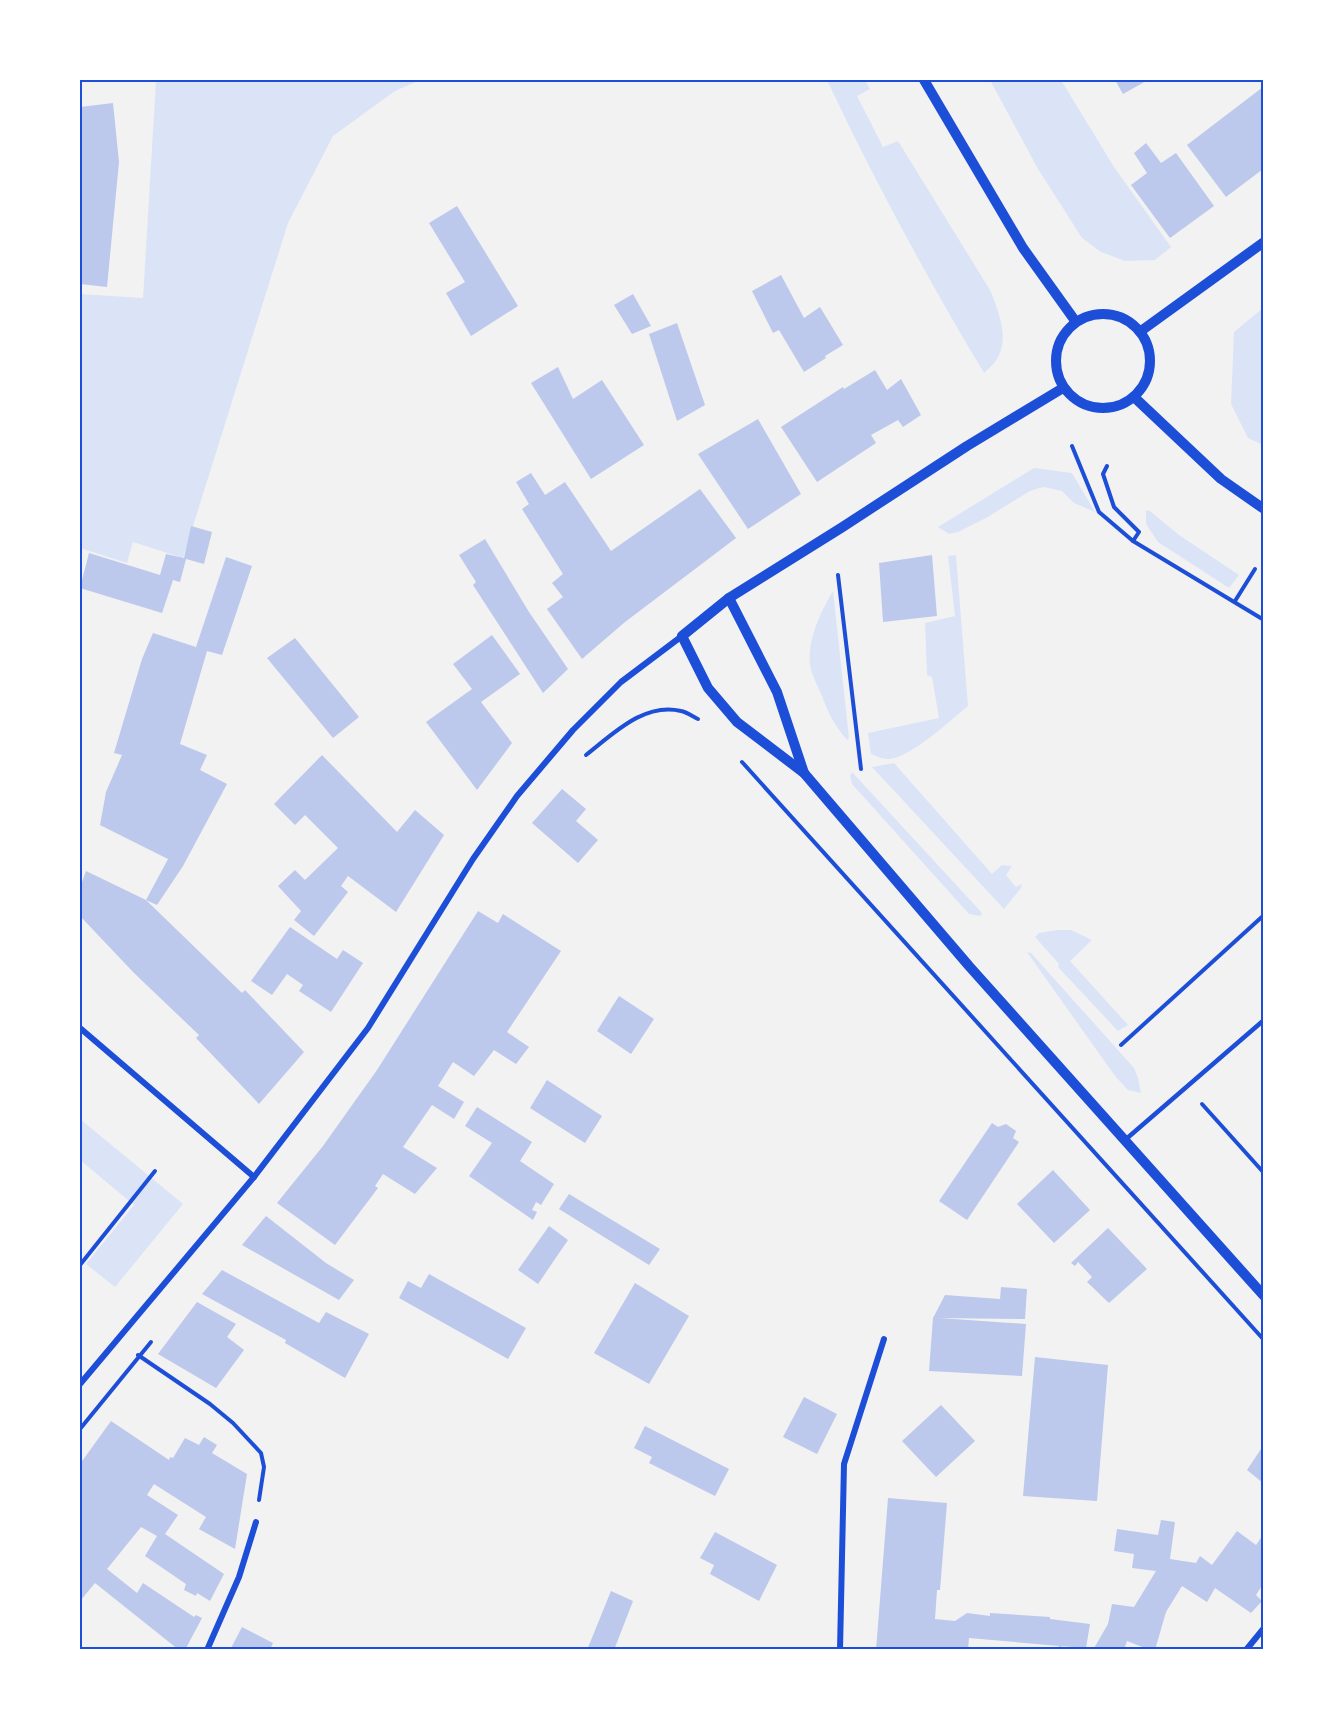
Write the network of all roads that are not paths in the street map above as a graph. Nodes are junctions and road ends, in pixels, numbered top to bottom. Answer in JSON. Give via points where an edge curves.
{"nodes":[{"id":1,"x":924,"y":80,"type":"edge"},
{"id":2,"x":1263,"y":242,"type":"edge"},
{"id":3,"x":1076,"y":322,"type":"junction"},
{"id":4,"x":1141,"y":331,"type":"junction"},
{"id":5,"x":1063,"y":388,"type":"junction"},
{"id":6,"x":1134,"y":397,"type":"junction"},
{"id":7,"x":1263,"y":509,"type":"edge"},
{"id":8,"x":729,"y":598,"type":"junction"},
{"id":9,"x":682,"y":636,"type":"junction"},
{"id":10,"x":804,"y":773,"type":"junction"},
{"id":11,"x":1263,"y":1020,"type":"edge"},
{"id":12,"x":80,"y":1028,"type":"edge"},
{"id":13,"x":1124,"y":1141,"type":"junction"},
{"id":14,"x":254,"y":1177,"type":"junction"},
{"id":15,"x":1263,"y":1296,"type":"edge"},
{"id":16,"x":884,"y":1339,"type":"dead end"},
{"id":17,"x":80,"y":1384,"type":"edge"},
{"id":18,"x":256,"y":1522,"type":"road end"},
{"id":19,"x":1263,"y":1628,"type":"edge"},
{"id":20,"x":207,"y":1650,"type":"edge"},
{"id":21,"x":840,"y":1650,"type":"edge"},
{"id":22,"x":1246,"y":1650,"type":"edge"}],
"edges":[{"from":1,"to":3,"type":"street","via":[[1023,248]]},
{"from":2,"to":4,"type":"street"},
{"from":3,"to":4,"type":"street","via":[[1104,313],[1124,318]]},
{"from":3,"to":5,"type":"street","via":[[1066,330],[1057,350],[1057,371]]},
{"from":4,"to":6,"type":"street","via":[[1150,351],[1149,372]]},
{"from":5,"to":6,"type":"street","via":[[1080,403],[1103,409]]},
{"from":5,"to":8,"type":"street"},
{"from":6,"to":7,"type":"street","via":[[1221,479]]},
{"from":8,"to":9,"type":"street"},
{"from":8,"to":10,"type":"street","via":[[777,692]]},
{"from":9,"to":10,"type":"street","via":[[708,688],[737,722]]},
{"from":9,"to":14,"type":"street","via":[[621,682],[573,730],[517,796],[368,1028]]},
{"from":10,"to":13,"type":"street"},
{"from":11,"to":13,"type":"lane"},
{"from":12,"to":14,"type":"street"},
{"from":13,"to":15,"type":"street"},
{"from":14,"to":17,"type":"street"},
{"from":16,"to":21,"type":"street","via":[[844,1464]]},
{"from":18,"to":20,"type":"street","via":[[239,1577]]},
{"from":19,"to":22,"type":"street"}]}
